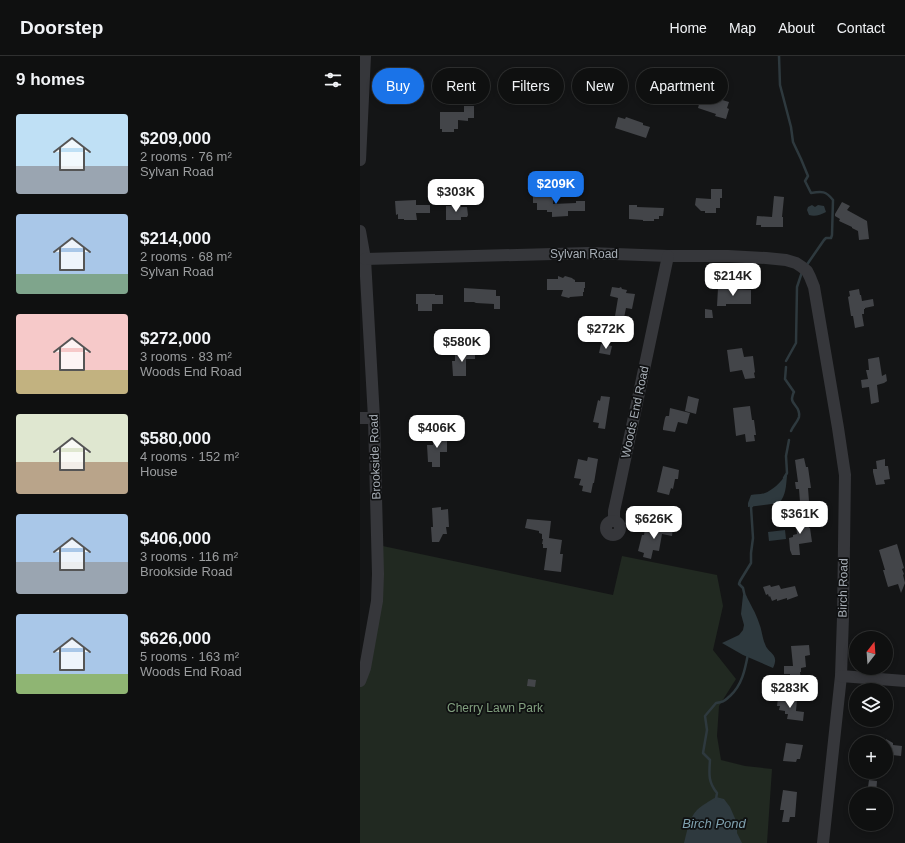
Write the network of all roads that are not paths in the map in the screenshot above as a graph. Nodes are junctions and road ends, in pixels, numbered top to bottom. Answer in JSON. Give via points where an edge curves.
{"nodes":[{"id":1,"x":365,"y":56,"type":"edge"},
{"id":2,"x":360,"y":160,"type":"edge"},
{"id":3,"x":360,"y":231,"type":"edge"},
{"id":4,"x":668,"y":256,"type":"junction"},
{"id":5,"x":365,"y":259,"type":"junction"},
{"id":6,"x":804,"y":269,"type":"joint"},
{"id":7,"x":360,"y":418,"type":"edge"},
{"id":8,"x":374,"y":418,"type":"junction"},
{"id":9,"x":614,"y":520,"type":"dead end"},
{"id":10,"x":840,"y":676,"type":"junction"},
{"id":11,"x":360,"y":681,"type":"edge"},
{"id":12,"x":905,"y":681,"type":"edge"},
{"id":13,"x":823,"y":843,"type":"edge"}],
"edges":[{"from":1,"to":2,"type":"street"},
{"from":3,"to":5,"type":"street","name":"Brookside Road"},
{"from":4,"to":5,"type":"street","name":"Sylvan Road","via":[[589,253]]},
{"from":4,"to":6,"type":"street","name":"Sylvan Road","via":[[728,256],[786,260]]},
{"from":4,"to":9,"type":"street","name":"Woods End Road"},
{"from":5,"to":8,"type":"street","name":"Brookside Road"},
{"from":6,"to":10,"type":"street","name":"Birch Road","via":[[814,287],[845,475]]},
{"from":7,"to":8,"type":"street"},
{"from":8,"to":11,"type":"street","name":"Brookside Road","via":[[377,601],[365,668]]},
{"from":10,"to":12,"type":"street"},
{"from":10,"to":13,"type":"street","name":"Birch Road"}]}
